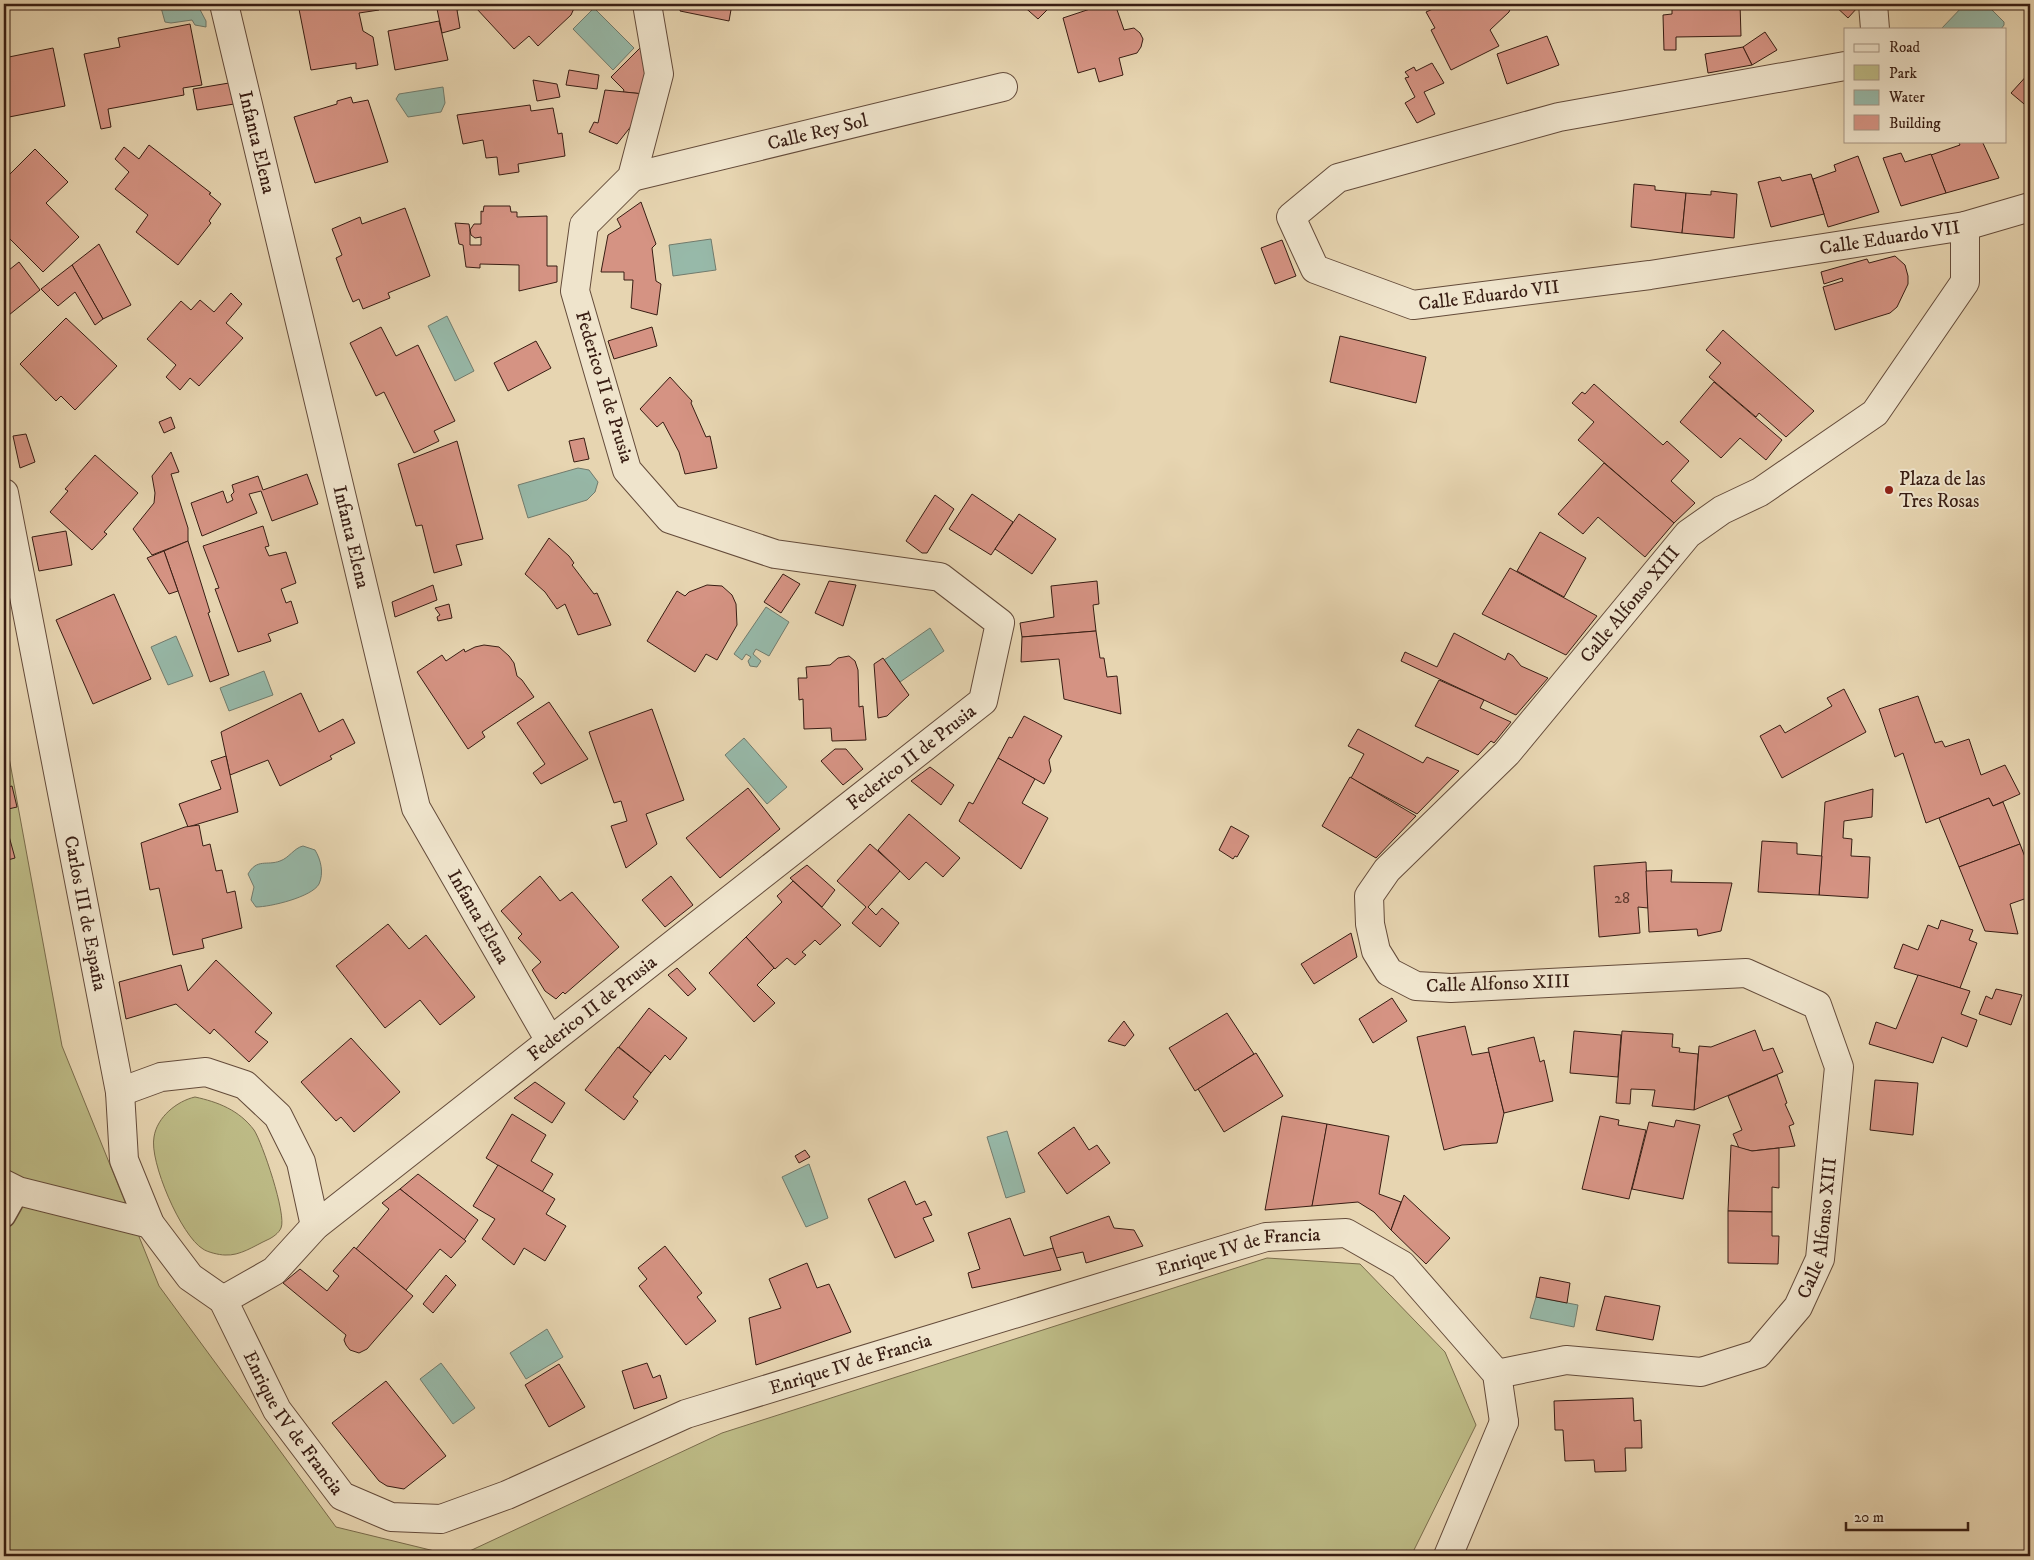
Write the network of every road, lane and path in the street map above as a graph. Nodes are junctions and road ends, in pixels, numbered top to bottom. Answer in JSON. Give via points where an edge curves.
{"nodes":[{"id":1,"x":224,"y":4,"type":"edge"},
{"id":2,"x":647,"y":4,"type":"edge"},
{"id":3,"x":1873,"y":4,"type":"edge"},
{"id":4,"x":1875,"y":28,"type":"edge"},
{"id":5,"x":1844,"y":66,"type":"edge"},
{"id":6,"x":1003,"y":87,"type":"dead end"},
{"id":7,"x":632,"y":177,"type":"junction"},
{"id":8,"x":2030,"y":207,"type":"edge"},
{"id":9,"x":1965,"y":226,"type":"junction"},
{"id":10,"x":4,"y":494,"type":"edge"},
{"id":11,"x":550,"y":1041,"type":"junction"},
{"id":12,"x":120,"y":1092,"type":"junction"},
{"id":13,"x":11,"y":1187,"type":"edge"},
{"id":14,"x":4,"y":1216,"type":"edge"},
{"id":15,"x":150,"y":1224,"type":"junction"},
{"id":16,"x":315,"y":1226,"type":"junction"},
{"id":17,"x":223,"y":1300,"type":"junction"},
{"id":18,"x":1497,"y":1374,"type":"junction"},
{"id":19,"x":1448,"y":1556,"type":"edge"}],
"edges":[{"from":1,"to":11,"type":"street","name":"Infanta Elena","via":[[416,808]]},
{"from":2,"to":7,"type":"street","via":[[659,74]]},
{"from":3,"to":4,"type":"street"},
{"from":5,"to":9,"type":"street","name":"Calle Eduardo VII","via":[[1559,117],[1338,178],[1291,217],[1314,269],[1413,305],[1650,275]]},
{"from":6,"to":7,"type":"street","name":"Calle Rey Sol"},
{"from":7,"to":11,"type":"street","name":"Federico II de Prusia","via":[[584,224],[575,291],[627,470],[670,519],[775,554],[940,577],[1000,623],[983,701]]},
{"from":8,"to":9,"type":"street","name":"Calle Eduardo VII"},
{"from":9,"to":18,"type":"street","name":"Calle Alfonso XIII","via":[[1965,282],[1875,413],[1760,492],[1722,510],[1688,534],[1507,753],[1387,870],[1369,896],[1370,924],[1376,951],[1389,972],[1416,986],[1451,988],[1746,973],[1817,1005],[1839,1067],[1820,1259],[1798,1308],[1758,1354],[1701,1372],[1566,1360]]},
{"from":10,"to":12,"type":"street","name":"Carlos III de España"},
{"from":11,"to":16,"type":"street","name":"Federico II de Prusia"},
{"from":12,"to":15,"type":"street","name":"Carlos III de España","via":[[124,1160]]},
{"from":12,"to":16,"type":"street","via":[[161,1077],[206,1072],[245,1085],[278,1116],[294,1146],[301,1162]]},
{"from":13,"to":14,"type":"lane"},
{"from":13,"to":15,"type":"street"},
{"from":15,"to":17,"type":"street","name":"Carlos III de España","via":[[190,1276]]},
{"from":16,"to":17,"type":"street","name":"Federico II de Prusia","via":[[274,1271]]},
{"from":17,"to":18,"type":"street","name":"Enrique IV de Francia","via":[[277,1410],[342,1496],[391,1517],[441,1519],[507,1496],[686,1414],[1266,1237],[1346,1233],[1402,1264]]},
{"from":18,"to":19,"type":"street","via":[[1504,1422]]}]}
